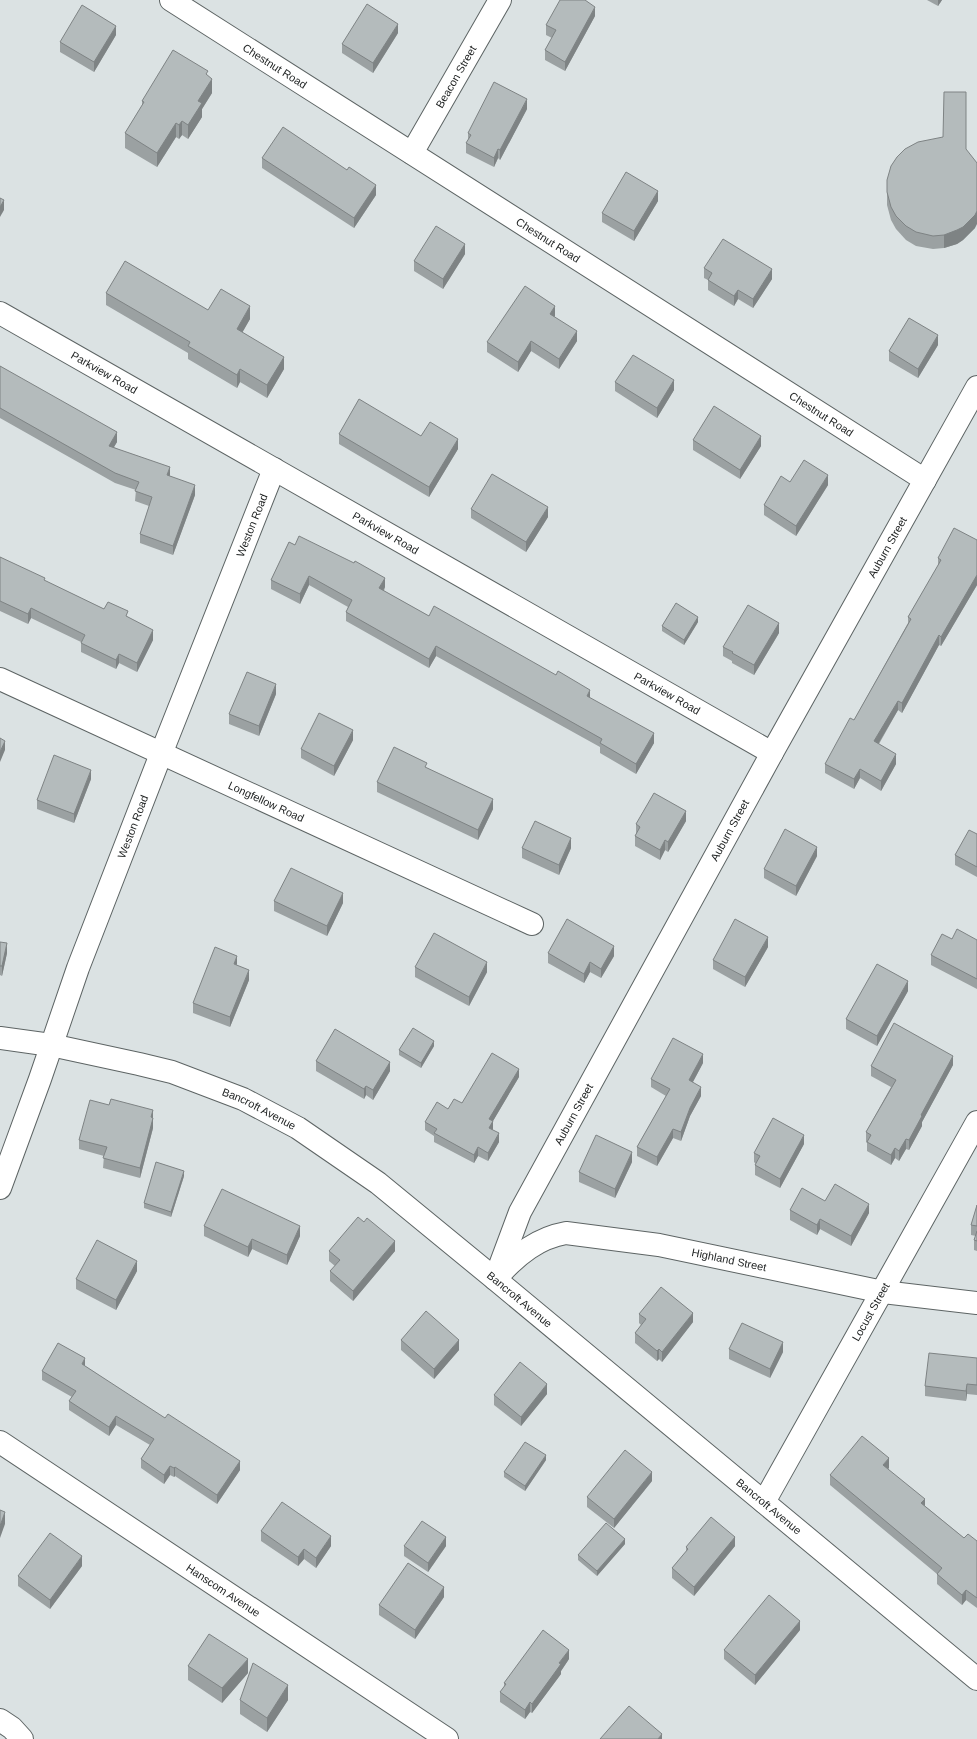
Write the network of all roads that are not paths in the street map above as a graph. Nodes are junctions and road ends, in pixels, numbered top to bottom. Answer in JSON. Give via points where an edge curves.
{"nodes":[{"id":1,"x":171,"y":0,"type":"edge"},
{"id":2,"x":500,"y":0,"type":"edge"},
{"id":3,"x":412,"y":153,"type":"junction"},
{"id":4,"x":0,"y":313,"type":"edge"},
{"id":5,"x":977,"y":387,"type":"edge"},
{"id":6,"x":274,"y":469,"type":"junction"},
{"id":7,"x":925,"y":480,"type":"junction"},
{"id":8,"x":0,"y":679,"type":"edge"},
{"id":9,"x":772,"y":753,"type":"junction"},
{"id":10,"x":161,"y":754,"type":"junction"},
{"id":11,"x":532,"y":924,"type":"dead end"},
{"id":12,"x":0,"y":1038,"type":"edge"},
{"id":13,"x":51,"y":1045,"type":"junction"},
{"id":14,"x":977,"y":1122,"type":"edge"},
{"id":15,"x":0,"y":1188,"type":"edge"},
{"id":16,"x":495,"y":1279,"type":"junction"},
{"id":17,"x":883,"y":1292,"type":"junction"},
{"id":18,"x":977,"y":1303,"type":"edge"},
{"id":19,"x":0,"y":1442,"type":"edge"},
{"id":20,"x":764,"y":1502,"type":"junction"},
{"id":21,"x":977,"y":1679,"type":"edge"},
{"id":22,"x":0,"y":1720,"type":"edge"},
{"id":23,"x":22,"y":1739,"type":"edge"},
{"id":24,"x":447,"y":1739,"type":"edge"}],
"edges":[{"from":1,"to":3,"type":"street","name":"Chestnut Road"},
{"from":2,"to":3,"type":"street","name":"Beacon Street"},
{"from":3,"to":7,"type":"street","name":"Chestnut Road"},
{"from":4,"to":6,"type":"street","name":"Parkview Road"},
{"from":5,"to":7,"type":"street","name":"Auburn Street"},
{"from":6,"to":9,"type":"street","name":"Parkview Road"},
{"from":6,"to":10,"type":"street","name":"Weston Road"},
{"from":7,"to":9,"type":"street","name":"Auburn Street"},
{"from":8,"to":10,"type":"street","name":"Longfellow Road"},
{"from":9,"to":16,"type":"street","name":"Auburn Street","via":[[520,1212]]},
{"from":10,"to":11,"type":"street","name":"Longfellow Road"},
{"from":10,"to":13,"type":"street","name":"Weston Road"},
{"from":12,"to":13,"type":"street","name":"Bancroft Avenue"},
{"from":13,"to":15,"type":"street","name":"Weston Road"},
{"from":13,"to":16,"type":"street","name":"Bancroft Avenue","via":[[172,1072],[270,1112],[298,1128],[378,1183]]},
{"from":14,"to":17,"type":"street","name":"Locust Street"},
{"from":16,"to":17,"type":"street","name":"Highland Street","via":[[530,1247],[553,1235],[566,1233],[659,1245]]},
{"from":16,"to":20,"type":"street","name":"Bancroft Avenue"},
{"from":17,"to":18,"type":"street","name":"Highland Street"},
{"from":17,"to":20,"type":"street","name":"Locust Street"},
{"from":19,"to":24,"type":"street","name":"Hanscom Avenue"},
{"from":20,"to":21,"type":"street","name":"Bancroft Avenue"},
{"from":22,"to":23,"type":"street"}]}
